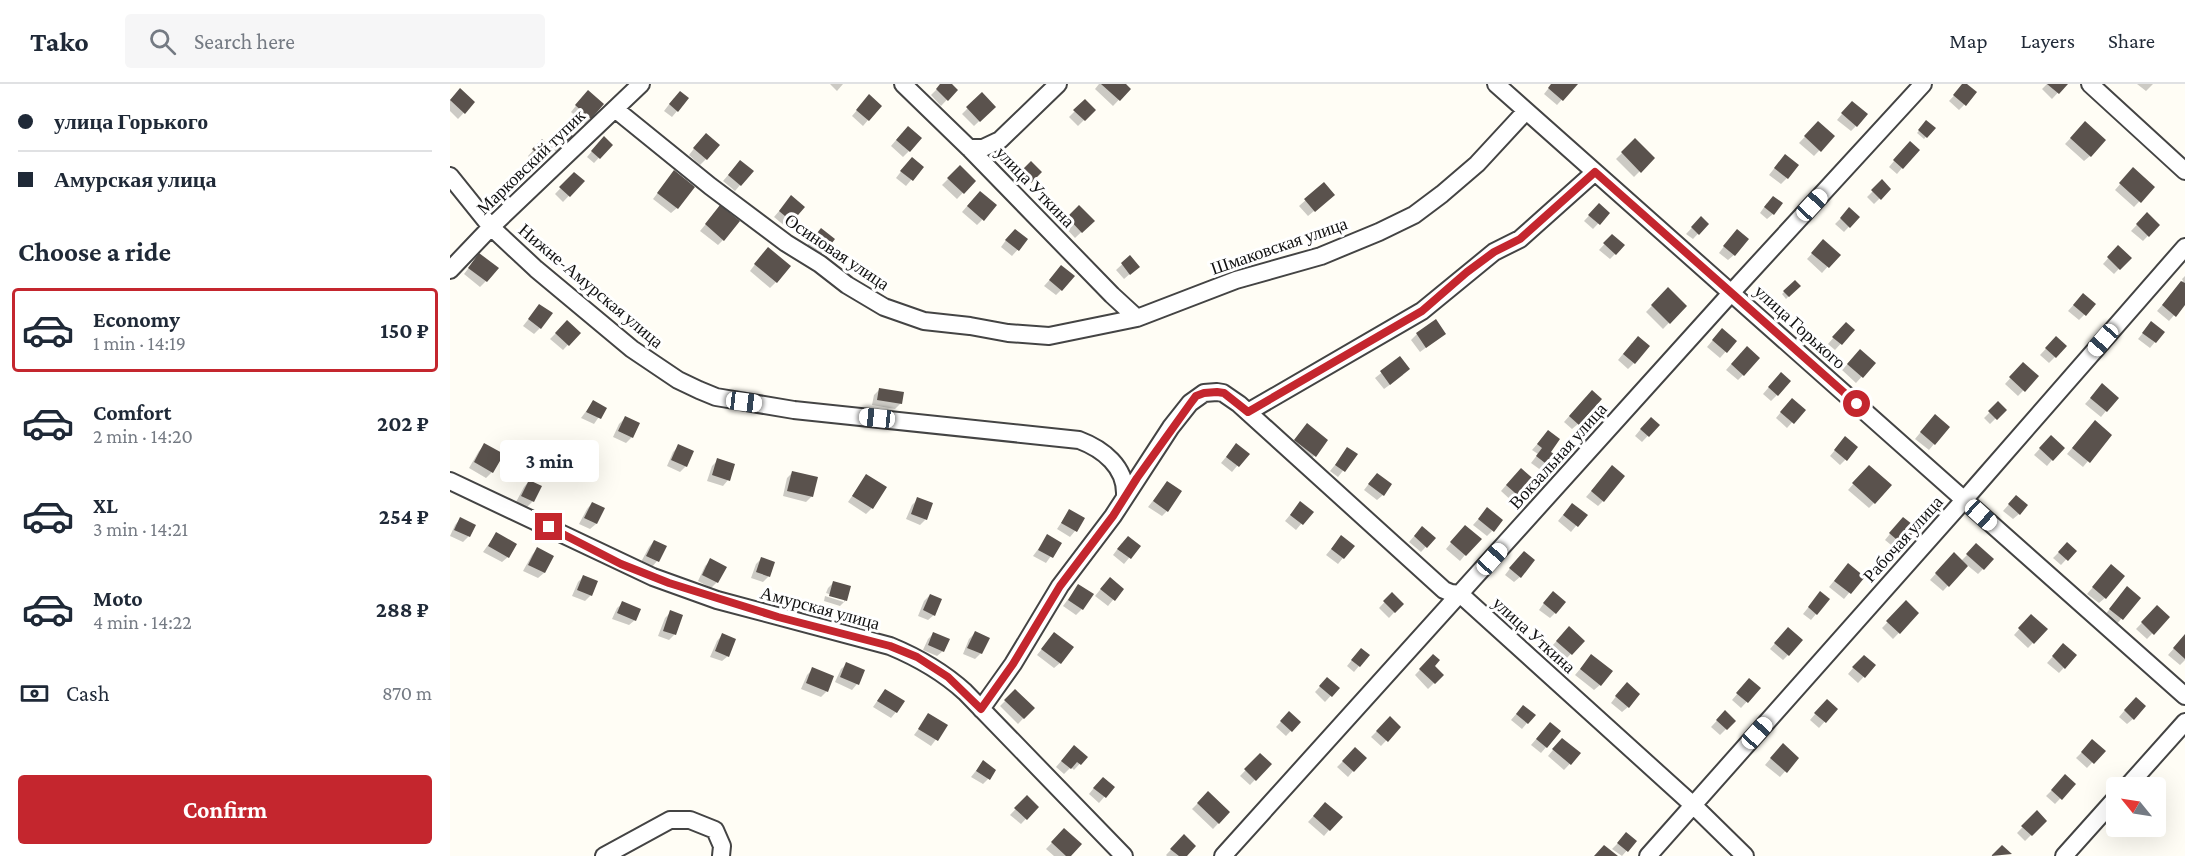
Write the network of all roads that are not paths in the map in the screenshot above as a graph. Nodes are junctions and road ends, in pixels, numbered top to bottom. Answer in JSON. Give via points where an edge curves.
{"nodes":[{"id":1,"x":640,"y":84,"type":"edge"},
{"id":2,"x":903,"y":84,"type":"edge"},
{"id":3,"x":1058,"y":84,"type":"edge"},
{"id":4,"x":1923,"y":84,"type":"edge"},
{"id":5,"x":2090,"y":84,"type":"edge"},
{"id":6,"x":1504,"y":87,"type":"edge"},
{"id":7,"x":615,"y":109,"type":"junction"},
{"id":8,"x":1526,"y":111,"type":"junction"},
{"id":9,"x":969,"y":148,"type":"junction"},
{"id":10,"x":2185,"y":171,"type":"edge"},
{"id":11,"x":1595,"y":172,"type":"junction"},
{"id":12,"x":450,"y":176,"type":"edge"},
{"id":13,"x":491,"y":227,"type":"junction"},
{"id":14,"x":2185,"y":247,"type":"edge"},
{"id":15,"x":450,"y":270,"type":"edge"},
{"id":16,"x":1732,"y":292,"type":"junction"},
{"id":17,"x":1137,"y":318,"type":"junction"},
{"id":18,"x":1110,"y":323,"type":"joint"},
{"id":19,"x":1244,"y":408,"type":"junction"},
{"id":20,"x":450,"y":481,"type":"edge"},
{"id":21,"x":1125,"y":495,"type":"junction"},
{"id":22,"x":1964,"y":500,"type":"junction"},
{"id":23,"x":1460,"y":594,"type":"junction"},
{"id":24,"x":2185,"y":696,"type":"edge"},
{"id":25,"x":981,"y":709,"type":"junction"},
{"id":26,"x":2185,"y":722,"type":"edge"},
{"id":27,"x":2136,"y":777,"type":"edge"},
{"id":28,"x":1693,"y":805,"type":"junction"},
{"id":29,"x":2106,"y":809,"type":"edge"},
{"id":30,"x":604,"y":856,"type":"edge"},
{"id":31,"x":721,"y":856,"type":"edge"},
{"id":32,"x":1124,"y":856,"type":"edge"},
{"id":33,"x":1223,"y":856,"type":"edge"},
{"id":34,"x":1648,"y":856,"type":"edge"},
{"id":35,"x":1745,"y":856,"type":"edge"},
{"id":36,"x":2064,"y":856,"type":"edge"}],
"edges":[{"from":1,"to":7,"type":"street","name":"Марковский тупик"},
{"from":2,"to":9,"type":"street","name":"улица Уткина"},
{"from":3,"to":9,"type":"street","via":[[1000,140],[983,148]]},
{"from":4,"to":16,"type":"street","name":"Вокзальная улица"},
{"from":5,"to":10,"type":"street"},
{"from":6,"to":8,"type":"street","name":"улица Горького"},
{"from":7,"to":13,"type":"street","name":"Марковский тупик"},
{"from":7,"to":18,"type":"street","name":"Осиновая улица","via":[[786,243],[884,307],[924,321],[1048,336]]},
{"from":8,"to":11,"type":"street","name":"улица Горького"},
{"from":8,"to":17,"type":"street","name":"Шмаковская улица","via":[[1477,164],[1414,215],[1321,256],[1236,280]]},
{"from":9,"to":17,"type":"street","name":"улица Уткина"},
{"from":11,"to":16,"type":"street","name":"улица Горького"},
{"from":11,"to":19,"type":"street","via":[[1520,239],[1494,252],[1422,311]]},
{"from":12,"to":13,"type":"street","name":"Нижне-Амурская улица"},
{"from":13,"to":15,"type":"street","name":"Марковский тупик"},
{"from":13,"to":21,"type":"street","name":"Нижне-Амурская улица","via":[[632,349],[699,390],[734,401],[794,410],[1079,440],[1103,451],[1112,460],[1123,477]]},
{"from":14,"to":22,"type":"street","name":"Рабочая улица"},
{"from":16,"to":22,"type":"street","name":"улица Горького"},
{"from":16,"to":23,"type":"street","name":"Вокзальная улица"},
{"from":17,"to":18,"type":"street","name":"Шмаковская улица"},
{"from":19,"to":21,"type":"street","via":[[1224,393],[1196,396]]},
{"from":19,"to":23,"type":"street","name":"улица Уткина","via":[[1444,590]]},
{"from":20,"to":25,"type":"street","name":"Амурская улица","via":[[652,577],[717,600],[890,646],[917,657],[948,677]]},
{"from":21,"to":25,"type":"street","via":[[1060,586]]},
{"from":22,"to":24,"type":"street","name":"улица Горького"},
{"from":22,"to":28,"type":"street","name":"Рабочая улица"},
{"from":23,"to":28,"type":"street","name":"улица Уткина"},
{"from":23,"to":33,"type":"street","name":"Вокзальная улица"},
{"from":25,"to":32,"type":"street","name":"Амурская улица"},
{"from":26,"to":27,"type":"street"},
{"from":28,"to":34,"type":"street","name":"Рабочая улица"},
{"from":28,"to":35,"type":"street","name":"улица Уткина"},
{"from":29,"to":36,"type":"street"},
{"from":30,"to":31,"type":"street","via":[[670,820],[690,820],[715,830],[722,846]]}]}
